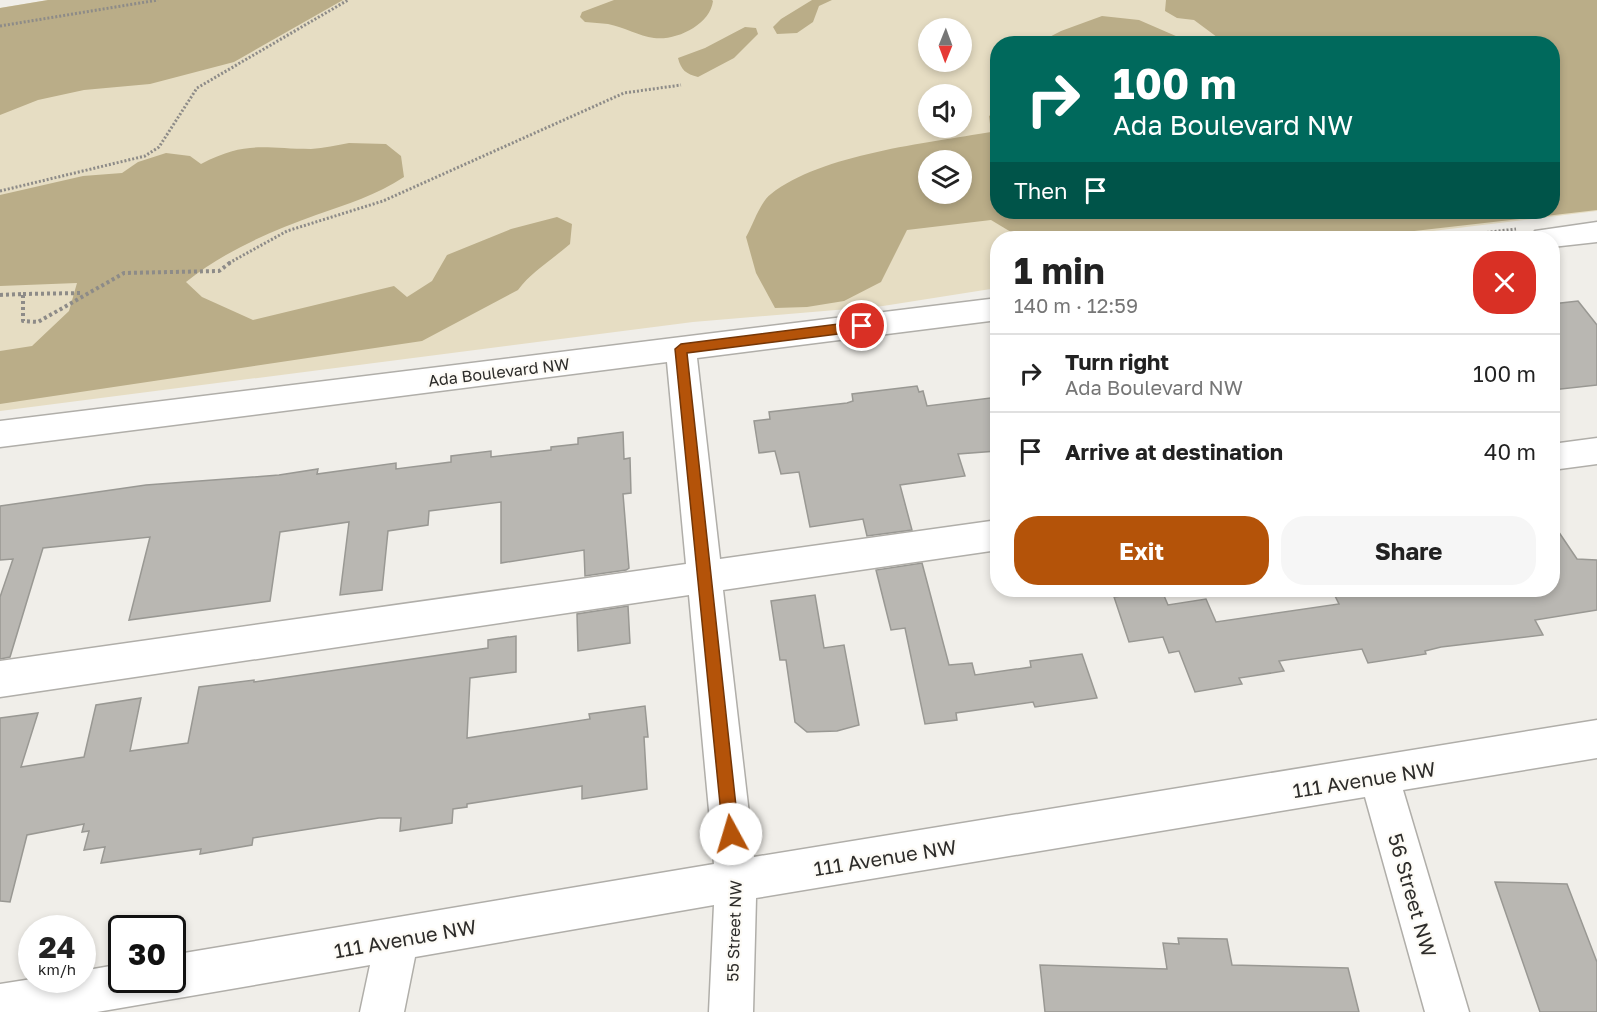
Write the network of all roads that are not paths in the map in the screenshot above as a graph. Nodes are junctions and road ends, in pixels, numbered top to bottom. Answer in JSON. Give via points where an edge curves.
{"nodes":[{"id":1,"x":1597,"y":232,"type":"edge"},
{"id":2,"x":1560,"y":236,"type":"edge"},
{"id":3,"x":990,"y":310,"type":"edge"},
{"id":4,"x":681,"y":349,"type":"junction"},
{"id":5,"x":0,"y":434,"type":"edge"},
{"id":6,"x":1597,"y":451,"type":"edge"},
{"id":7,"x":1560,"y":456,"type":"edge"},
{"id":8,"x":990,"y":536,"type":"edge"},
{"id":9,"x":703,"y":577,"type":"junction"},
{"id":10,"x":0,"y":679,"type":"edge"},
{"id":11,"x":1597,"y":739,"type":"edge"},
{"id":12,"x":1379,"y":777,"type":"junction"},
{"id":13,"x":736,"y":881,"type":"junction"},
{"id":14,"x":397,"y":939,"type":"junction"},
{"id":15,"x":186,"y":975,"type":"edge"},
{"id":16,"x":108,"y":992,"type":"edge"},
{"id":17,"x":49,"y":1005,"type":"edge"},
{"id":18,"x":0,"y":1006,"type":"edge"},
{"id":19,"x":382,"y":1012,"type":"edge"},
{"id":20,"x":731,"y":1012,"type":"edge"},
{"id":21,"x":1447,"y":1012,"type":"edge"}],
"edges":[{"from":1,"to":2,"type":"street"},
{"from":3,"to":4,"type":"street","name":"Ada Boulevard NW"},
{"from":4,"to":5,"type":"street","name":"Ada Boulevard NW"},
{"from":4,"to":9,"type":"street","name":"55 Street NW"},
{"from":6,"to":7,"type":"street"},
{"from":8,"to":9,"type":"street"},
{"from":9,"to":10,"type":"street"},
{"from":9,"to":13,"type":"street","name":"55 Street NW"},
{"from":11,"to":12,"type":"street","name":"111 Avenue NW"},
{"from":12,"to":13,"type":"street","name":"111 Avenue NW"},
{"from":12,"to":21,"type":"street","name":"56 Street NW"},
{"from":13,"to":14,"type":"street","name":"111 Avenue NW"},
{"from":13,"to":20,"type":"street","name":"55 Street NW"},
{"from":14,"to":15,"type":"street","name":"111 Avenue NW"},
{"from":14,"to":19,"type":"street"},
{"from":16,"to":17,"type":"street"},
{"from":17,"to":18,"type":"street"}]}
